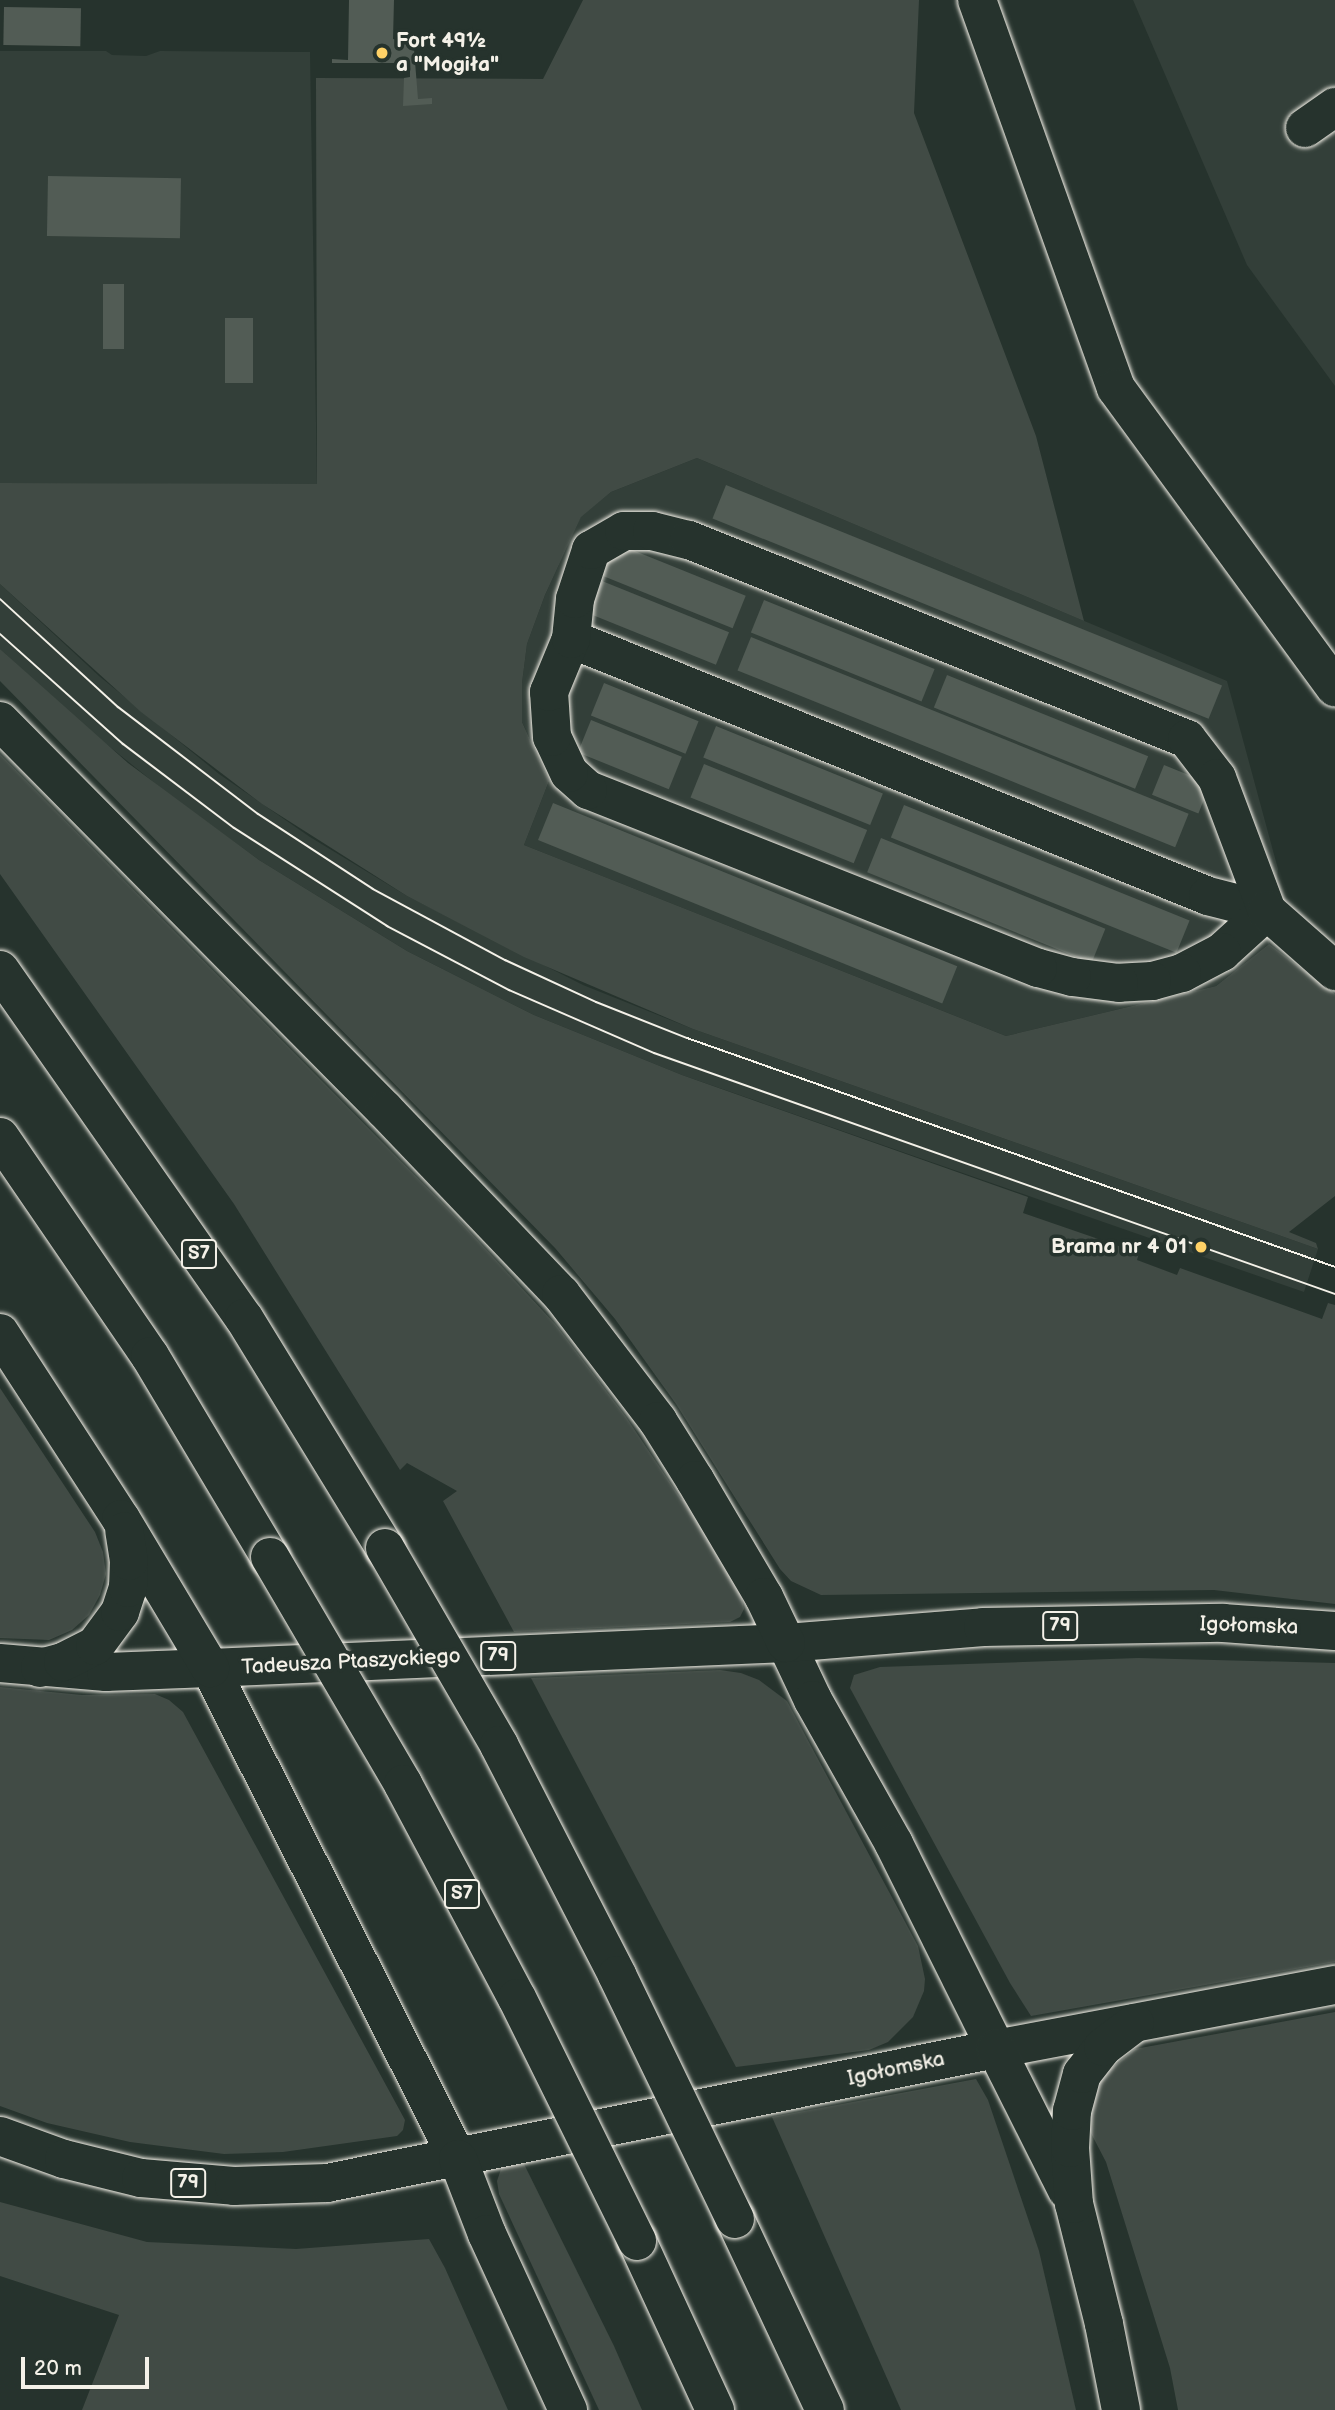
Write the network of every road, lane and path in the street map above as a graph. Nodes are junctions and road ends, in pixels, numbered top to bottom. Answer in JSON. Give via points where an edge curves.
{"nodes":[{"id":1,"x":977,"y":0,"type":"edge"},
{"id":2,"x":571,"y":639,"type":"junction"},
{"id":3,"x":1335,"y":687,"type":"edge"},
{"id":4,"x":0,"y":721,"type":"edge"},
{"id":5,"x":1267,"y":911,"type":"junction"},
{"id":6,"x":0,"y":970,"type":"edge"},
{"id":7,"x":1335,"y":971,"type":"edge"},
{"id":8,"x":0,"y":1137,"type":"edge"},
{"id":9,"x":0,"y":1333,"type":"edge"},
{"id":10,"x":121,"y":1519,"type":"junction"},
{"id":11,"x":1335,"y":1631,"type":"edge"},
{"id":12,"x":786,"y":1643,"type":"junction"},
{"id":13,"x":0,"y":1663,"type":"edge"},
{"id":14,"x":40,"y":1668,"type":"junction"},
{"id":15,"x":210,"y":1668,"type":"junction"},
{"id":16,"x":1335,"y":1985,"type":"edge"},
{"id":17,"x":1135,"y":2023,"type":"junction"},
{"id":18,"x":996,"y":2049,"type":"junction"},
{"id":19,"x":0,"y":2136,"type":"edge"},
{"id":20,"x":458,"y":2159,"type":"junction"},
{"id":21,"x":1074,"y":2204,"type":"junction"},
{"id":22,"x":568,"y":2410,"type":"edge"},
{"id":23,"x":715,"y":2410,"type":"edge"},
{"id":24,"x":825,"y":2410,"type":"edge"},
{"id":25,"x":1121,"y":2410,"type":"edge"}],
"edges":[{"from":1,"to":3,"type":"main road","via":[[1116,388]]},
{"from":2,"to":5,"type":"main road","via":[[1208,896]]},
{"from":2,"to":5,"type":"main road","via":[[549,692],[552,737],[569,773],[588,790],[1038,968],[1095,980],[1152,981],[1204,964]]},
{"from":2,"to":5,"type":"main road","via":[[575,599],[591,550],[624,531],[652,531],[689,540],[1187,739],[1217,778]]},
{"from":4,"to":12,"type":"main road","via":[[561,1294],[673,1445],[764,1597]]},
{"from":5,"to":7,"type":"main road"},
{"from":6,"to":24,"type":"main road","number":"S7","bridge":true,"via":[[244,1318],[499,1745],[617,1975]]},
{"from":8,"to":23,"type":"main road","number":"S7","bridge":true,"via":[[150,1356],[409,1796],[517,1998]]},
{"from":9,"to":10,"type":"main road"},
{"from":10,"to":14,"type":"main road","via":[[129,1562],[128,1588],[120,1612],[95,1646]]},
{"from":10,"to":15,"type":"main road"},
{"from":11,"to":12,"type":"main road","name":"Igołomska","number":"79","via":[[1223,1623],[996,1627]]},
{"from":12,"to":15,"type":"main road","name":"Tadeusza Ptaszyckiego","number":"79"},
{"from":12,"to":18,"type":"main road","via":[[894,1844]]},
{"from":13,"to":14,"type":"main road","name":"Tadeusza Ptaszyckiego","number":"79"},
{"from":14,"to":15,"type":"main road","name":"Tadeusza Ptaszyckiego","number":"79","via":[[106,1672]]},
{"from":15,"to":20,"type":"main road"},
{"from":16,"to":17,"type":"main road","name":"Igołomska","number":"79"},
{"from":17,"to":18,"type":"main road","name":"Igołomska","number":"79"},
{"from":17,"to":21,"type":"main road","via":[[1103,2047],[1082,2074],[1072,2111]]},
{"from":18,"to":20,"type":"main road","name":"Igołomska","number":"79"},
{"from":18,"to":21,"type":"main road"},
{"from":19,"to":20,"type":"main road","number":"79","via":[[103,2171],[233,2186],[327,2183]]},
{"from":20,"to":22,"type":"main road","via":[[487,2234]]},
{"from":21,"to":25,"type":"main road"}]}
